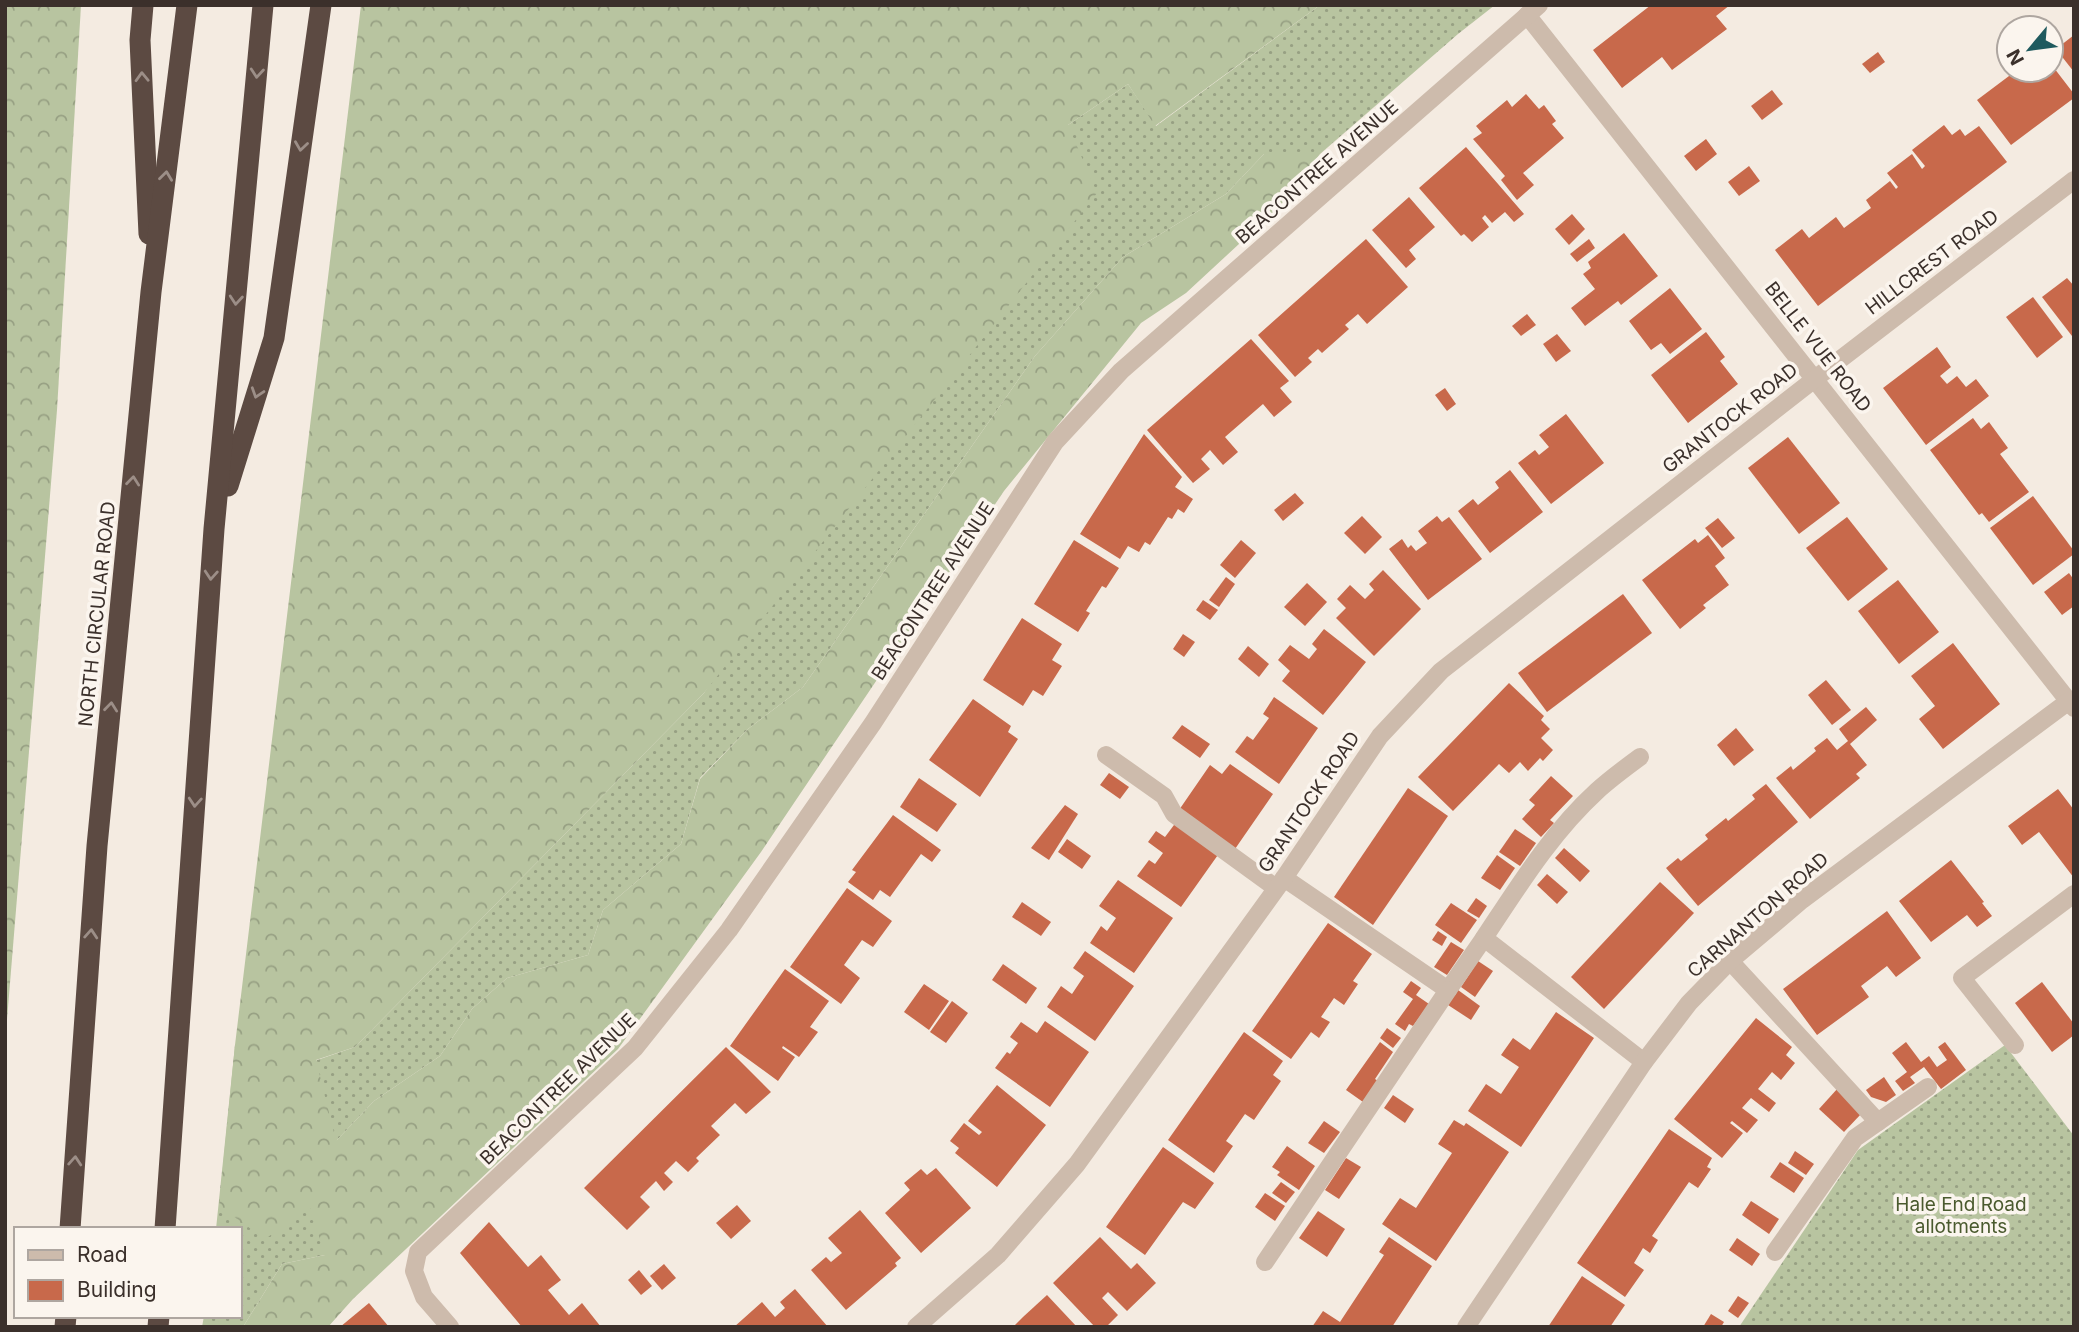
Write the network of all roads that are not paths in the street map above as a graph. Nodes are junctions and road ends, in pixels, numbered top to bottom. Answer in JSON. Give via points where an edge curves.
{"nodes":[{"id":1,"x":143,"y":5,"type":"edge"},
{"id":2,"x":187,"y":5,"type":"edge"},
{"id":3,"x":263,"y":5,"type":"edge"},
{"id":4,"x":321,"y":5,"type":"edge"},
{"id":5,"x":1533,"y":10,"type":"edge"},
{"id":6,"x":2074,"y":180,"type":"edge"},
{"id":7,"x":151,"y":292,"type":"junction"},
{"id":8,"x":1815,"y":378,"type":"junction"},
{"id":9,"x":214,"y":528,"type":"junction"},
{"id":10,"x":2071,"y":705,"type":"edge"},
{"id":11,"x":1106,"y":755,"type":"dead end"},
{"id":12,"x":1640,"y":757,"type":"dead end"},
{"id":13,"x":1280,"y":883,"type":"junction"},
{"id":14,"x":2074,"y":894,"type":"edge"},
{"id":15,"x":1484,"y":938,"type":"junction"},
{"id":16,"x":1730,"y":961,"type":"junction"},
{"id":17,"x":1448,"y":990,"type":"junction"},
{"id":18,"x":2015,"y":1045,"type":"dead end"},
{"id":19,"x":1644,"y":1062,"type":"junction"},
{"id":20,"x":1928,"y":1087,"type":"dead end"},
{"id":21,"x":1878,"y":1122,"type":"junction"},
{"id":22,"x":70,"y":1227,"type":"edge"},
{"id":23,"x":164,"y":1227,"type":"edge"},
{"id":24,"x":1775,"y":1252,"type":"dead end"},
{"id":25,"x":1265,"y":1262,"type":"dead end"},
{"id":26,"x":450,"y":1327,"type":"edge"},
{"id":27,"x":916,"y":1327,"type":"edge"},
{"id":28,"x":1466,"y":1327,"type":"edge"}],
"edges":[{"from":7,"to":1,"type":"highway","one_way":true,"via":[[140,40]]},
{"from":7,"to":2,"type":"highway","name":"NORTH CIRCULAR ROAD","one_way":true},
{"from":3,"to":9,"type":"highway","one_way":true},
{"from":4,"to":9,"type":"highway","one_way":true,"via":[[274,338]]},
{"from":5,"to":8,"type":"street","name":"BELLE VUE ROAD"},
{"from":5,"to":26,"type":"street","name":"BEACONTREE AVENUE","via":[[1121,371],[1055,442],[873,723],[729,930],[635,1048],[418,1252],[414,1271],[424,1297]]},
{"from":6,"to":8,"type":"street","name":"HILLCREST ROAD"},
{"from":22,"to":7,"type":"highway","name":"NORTH CIRCULAR ROAD","one_way":true,"via":[[97,846]]},
{"from":8,"to":10,"type":"street","name":"BELLE VUE ROAD"},
{"from":8,"to":13,"type":"street","name":"GRANTOCK ROAD","via":[[1441,671],[1380,736]]},
{"from":9,"to":23,"type":"highway","one_way":true},
{"from":10,"to":16,"type":"street","name":"CARNANTON ROAD","via":[[1813,892]]},
{"from":11,"to":13,"type":"street","via":[[1164,796],[1174,814]]},
{"from":12,"to":15,"type":"street","via":[[1573,816],[1538,858]]},
{"from":13,"to":17,"type":"street"},
{"from":13,"to":27,"type":"street","name":"GRANTOCK ROAD","via":[[1077,1164],[998,1255]]},
{"from":14,"to":18,"type":"street","via":[[1962,978]]},
{"from":15,"to":17,"type":"street"},
{"from":15,"to":19,"type":"street"},
{"from":16,"to":19,"type":"street","name":"CARNANTON ROAD","via":[[1689,1003]]},
{"from":16,"to":21,"type":"street"},
{"from":17,"to":25,"type":"street"},
{"from":19,"to":28,"type":"street","name":"CARNANTON ROAD"},
{"from":20,"to":21,"type":"street"},
{"from":21,"to":24,"type":"street","via":[[1855,1138]]}]}
